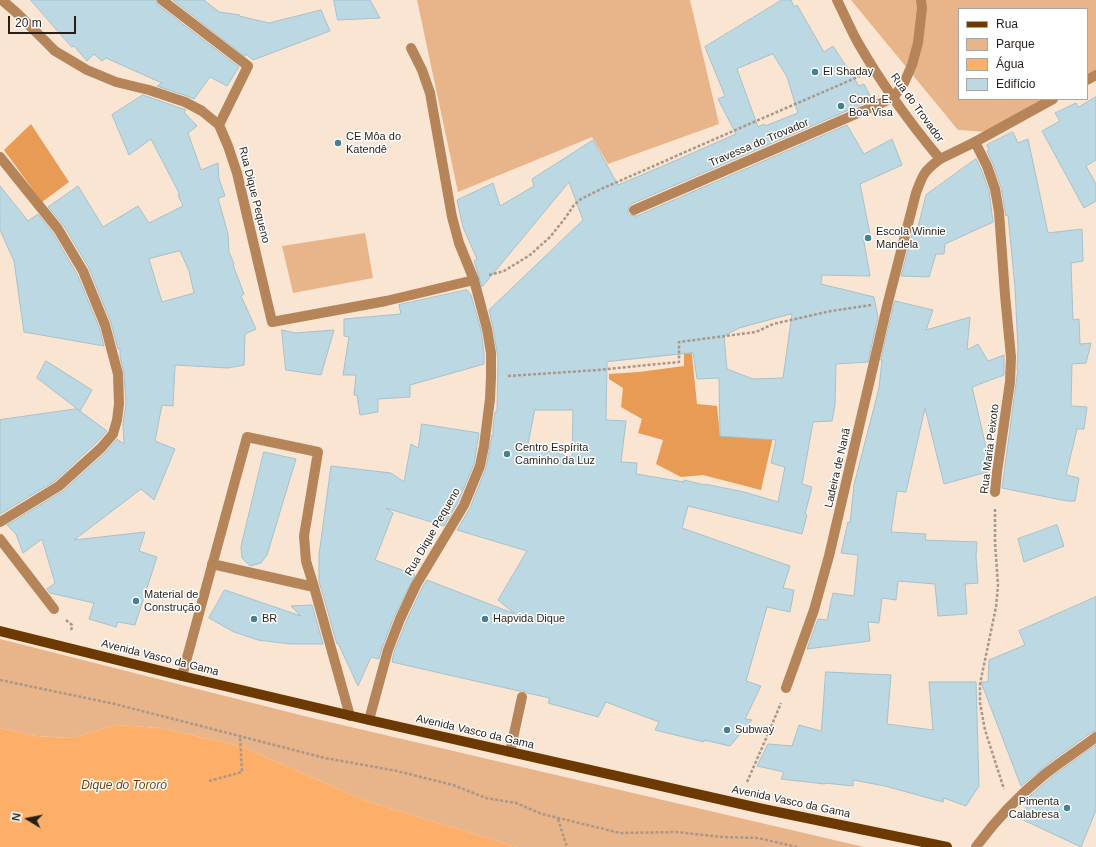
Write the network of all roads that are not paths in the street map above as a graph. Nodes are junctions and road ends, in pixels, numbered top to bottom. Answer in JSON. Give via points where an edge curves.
{"nodes":[{"id":1,"x":2,"y":0,"type":"edge"},
{"id":2,"x":162,"y":0,"type":"edge"},
{"id":3,"x":837,"y":0,"type":"edge"},
{"id":4,"x":921,"y":0,"type":"edge"},
{"id":5,"x":411,"y":48,"type":"dead end"},
{"id":6,"x":893,"y":98,"type":"junction"},
{"id":7,"x":1051,"y":100,"type":"edge"},
{"id":8,"x":219,"y":125,"type":"junction"},
{"id":9,"x":975,"y":142,"type":"junction"},
{"id":10,"x":0,"y":157,"type":"edge"},
{"id":11,"x":940,"y":159,"type":"junction"},
{"id":12,"x":634,"y":210,"type":"dead end"},
{"id":13,"x":474,"y":280,"type":"junction"},
{"id":14,"x":995,"y":492,"type":"road end"},
{"id":15,"x":0,"y":522,"type":"edge"},
{"id":16,"x":0,"y":539,"type":"edge"},
{"id":17,"x":212,"y":564,"type":"junction"},
{"id":18,"x":314,"y":588,"type":"junction"},
{"id":19,"x":54,"y":609,"type":"dead end"},
{"id":20,"x":0,"y":631,"type":"edge"},
{"id":21,"x":182,"y":676,"type":"junction"},
{"id":22,"x":786,"y":688,"type":"road end"},
{"id":23,"x":522,"y":697,"type":"dead end"},
{"id":24,"x":350,"y":716,"type":"junction"},
{"id":25,"x":369,"y":720,"type":"junction"},
{"id":26,"x":1096,"y":737,"type":"edge"},
{"id":27,"x":510,"y":752,"type":"junction"},
{"id":28,"x":947,"y":847,"type":"edge"},
{"id":29,"x":976,"y":847,"type":"edge"}],
"edges":[{"from":1,"to":8,"type":"street","name":"Rua Dique Pequeno","via":[[55,51],[87,70],[116,82],[185,102],[202,111]]},
{"from":2,"to":8,"type":"street","via":[[248,66]]},
{"from":3,"to":6,"type":"street","name":"Rua do Trovador","via":[[857,41]]},
{"from":4,"to":6,"type":"street","via":[[918,43],[912,65],[904,83]]},
{"from":5,"to":13,"type":"street","name":"Rua Dique Pequeno","via":[[430,93],[452,217]]},
{"from":6,"to":11,"type":"street","name":"Rua do Trovador"},
{"from":6,"to":12,"type":"street","name":"Travessa do Trovador"},
{"from":7,"to":9,"type":"street","name":"Rua do Trovador"},
{"from":8,"to":13,"type":"street","name":"Rua Dique Pequeno","via":[[237,173],[272,322],[386,301]]},
{"from":9,"to":11,"type":"street","name":"Rua do Trovador"},
{"from":9,"to":14,"type":"street","name":"Rua Maria Peixoto","via":[[995,189],[999,212],[1011,357]]},
{"from":10,"to":15,"type":"street","via":[[58,229],[83,271],[105,325],[118,374],[119,404],[114,434],[101,448],[59,486]]},
{"from":11,"to":22,"type":"street","name":"Ladeira de Nanã","via":[[928,168],[916,193],[888,302],[830,556]]},
{"from":13,"to":25,"type":"street","name":"Rua Dique Pequeno","via":[[487,329],[492,377],[480,466],[464,505],[416,585],[400,619],[388,650]]},
{"from":16,"to":19,"type":"street"},
{"from":17,"to":18,"type":"street"},
{"from":17,"to":18,"type":"street","via":[[247,437],[318,452],[304,536],[306,561]]},
{"from":17,"to":21,"type":"street"},
{"from":18,"to":24,"type":"street"},
{"from":20,"to":21,"type":"main road","name":"Avenida Vasco da Gama"},
{"from":21,"to":24,"type":"main road","name":"Avenida Vasco da Gama"},
{"from":23,"to":27,"type":"street"},
{"from":24,"to":25,"type":"main road","name":"Avenida Vasco da Gama"},
{"from":25,"to":27,"type":"main road","name":"Avenida Vasco da Gama"},
{"from":26,"to":29,"type":"street","via":[[1043,776],[1010,806]]},
{"from":27,"to":28,"type":"main road","name":"Avenida Vasco da Gama"}]}
